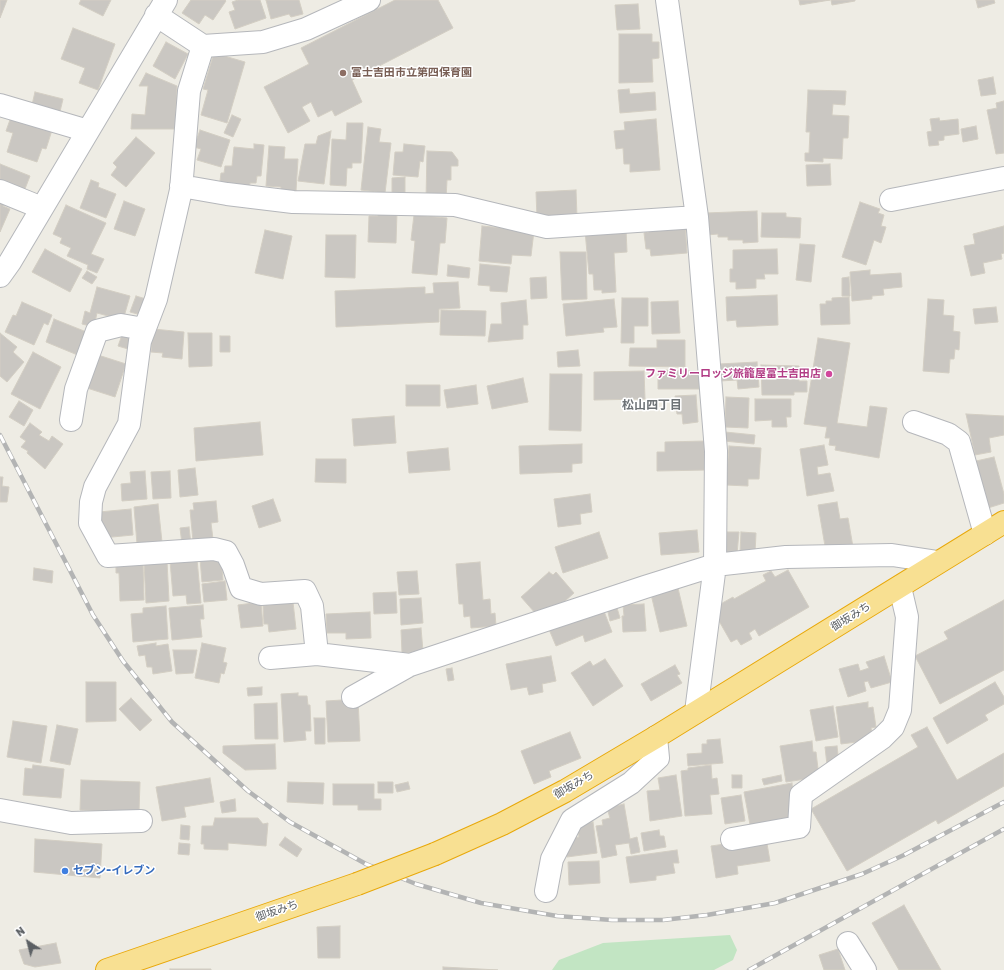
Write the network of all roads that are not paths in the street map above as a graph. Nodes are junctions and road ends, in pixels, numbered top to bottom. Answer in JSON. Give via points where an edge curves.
{"nodes":[{"id":1,"x":369,"y":0,"type":"edge"},
{"id":2,"x":667,"y":0,"type":"edge"},
{"id":3,"x":161,"y":8,"type":"edge"},
{"id":4,"x":203,"y":46,"type":"junction"},
{"id":5,"x":0,"y":105,"type":"edge"},
{"id":6,"x":88,"y":131,"type":"junction"},
{"id":7,"x":1004,"y":178,"type":"edge"},
{"id":8,"x":181,"y":186,"type":"junction"},
{"id":9,"x":0,"y":191,"type":"edge"},
{"id":10,"x":891,"y":200,"type":"dead end"},
{"id":11,"x":42,"y":208,"type":"junction"},
{"id":12,"x":697,"y":217,"type":"junction"},
{"id":13,"x":0,"y":276,"type":"edge"},
{"id":14,"x":144,"y":329,"type":"junction"},
{"id":15,"x":71,"y":420,"type":"dead end"},
{"id":16,"x":914,"y":422,"type":"dead end"},
{"id":17,"x":1004,"y":522,"type":"edge"},
{"id":18,"x":985,"y":534,"type":"junction"},
{"id":19,"x":938,"y":562,"type":"junction"},
{"id":20,"x":715,"y":566,"type":"junction"},
{"id":21,"x":900,"y":587,"type":"junction"},
{"id":22,"x":316,"y":654,"type":"junction"},
{"id":23,"x":270,"y":658,"type":"dead end"},
{"id":24,"x":410,"y":665,"type":"junction"},
{"id":25,"x":353,"y":697,"type":"dead end"},
{"id":26,"x":696,"y":712,"type":"junction"},
{"id":27,"x":656,"y":737,"type":"junction"},
{"id":28,"x":0,"y":810,"type":"edge"},
{"id":29,"x":142,"y":821,"type":"dead end"},
{"id":30,"x":732,"y":839,"type":"dead end"},
{"id":31,"x":546,"y":891,"type":"dead end"},
{"id":32,"x":848,"y":943,"type":"dead end"},
{"id":33,"x":107,"y":970,"type":"edge"},
{"id":34,"x":865,"y":970,"type":"edge"}],
"edges":[{"from":1,"to":4,"type":"street","via":[[306,29],[263,42]]},
{"from":2,"to":12,"type":"street"},
{"from":3,"to":4,"type":"street"},
{"from":3,"to":6,"type":"street"},
{"from":4,"to":8,"type":"street","via":[[188,91]]},
{"from":5,"to":6,"type":"street"},
{"from":6,"to":11,"type":"street"},
{"from":7,"to":10,"type":"street"},
{"from":8,"to":12,"type":"street","via":[[293,202],[455,205],[547,227]]},
{"from":8,"to":14,"type":"street","via":[[156,299]]},
{"from":9,"to":11,"type":"street"},
{"from":11,"to":13,"type":"street"},
{"from":12,"to":20,"type":"street","via":[[716,450]]},
{"from":14,"to":15,"type":"street","via":[[121,325],[97,331],[76,389]]},
{"from":14,"to":22,"type":"street","via":[[128,424],[95,487],[91,502],[90,523],[93,529],[108,556],[214,549],[226,552],[241,588],[261,594],[305,591],[312,606]]},
{"from":16,"to":18,"type":"street","via":[[948,434],[959,442]]},
{"from":17,"to":18,"type":"highway","name":"御坂みち"},
{"from":18,"to":19,"type":"highway","name":"御坂みち"},
{"from":19,"to":20,"type":"street","via":[[877,555],[786,557]]},
{"from":19,"to":21,"type":"highway","name":"御坂みち"},
{"from":20,"to":24,"type":"street","via":[[644,586]]},
{"from":20,"to":26,"type":"street"},
{"from":21,"to":26,"type":"highway","name":"御坂みち"},
{"from":21,"to":30,"type":"street","via":[[907,617],[900,710],[893,727],[882,738],[801,795],[799,827]]},
{"from":22,"to":23,"type":"street"},
{"from":22,"to":24,"type":"street"},
{"from":24,"to":25,"type":"street"},
{"from":26,"to":27,"type":"highway","name":"御坂みち"},
{"from":27,"to":31,"type":"street","via":[[658,758],[631,783],[572,820],[552,859]]},
{"from":27,"to":33,"type":"highway","name":"御坂みち","bridge":true,"via":[[565,791],[502,824],[435,854],[357,884]]},
{"from":28,"to":29,"type":"street","via":[[71,823]]},
{"from":32,"to":34,"type":"street"}]}
